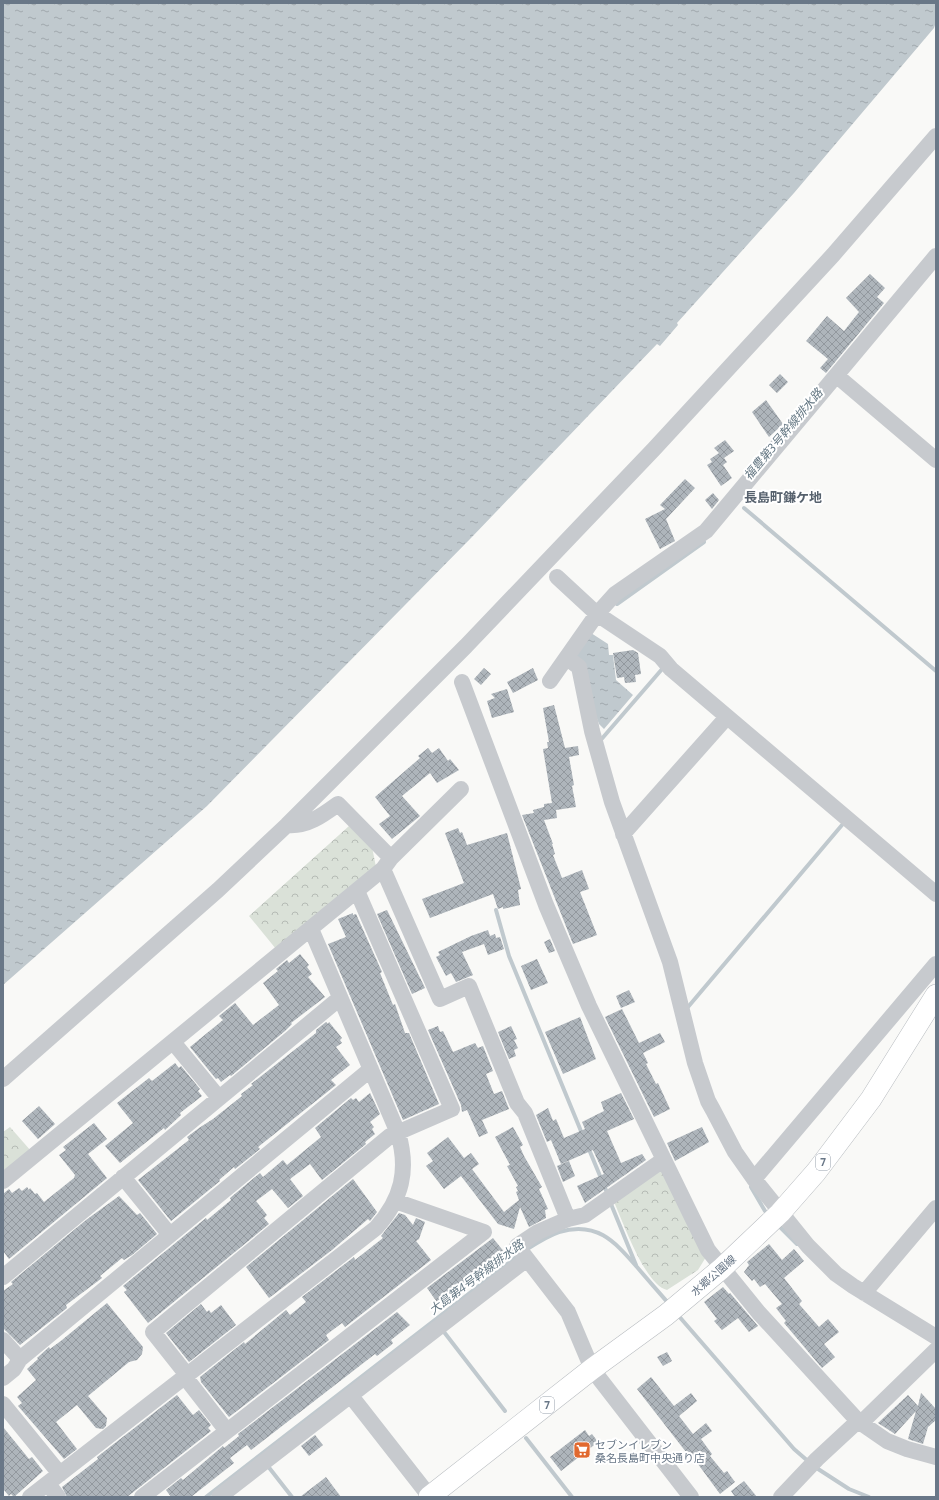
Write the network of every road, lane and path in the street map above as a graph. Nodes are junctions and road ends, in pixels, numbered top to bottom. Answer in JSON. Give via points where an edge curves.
{"nodes":[{"id":1,"x":936,"y":136,"type":"edge"},
{"id":2,"x":936,"y":256,"type":"edge"},
{"id":3,"x":840,"y":379,"type":"junction"},
{"id":4,"x":936,"y":460,"type":"edge"},
{"id":5,"x":557,"y":577,"type":"dead end"},
{"id":6,"x":597,"y":614,"type":"junction"},
{"id":7,"x":567,"y":658,"type":"junction"},
{"id":8,"x":550,"y":681,"type":"dead end"},
{"id":9,"x":462,"y":682,"type":"dead end"},
{"id":10,"x":727,"y":717,"type":"junction"},
{"id":11,"x":462,"y":789,"type":"dead end"},
{"id":12,"x":288,"y":825,"type":"junction"},
{"id":13,"x":623,"y":834,"type":"junction"},
{"id":14,"x":387,"y":863,"type":"junction"},
{"id":15,"x":357,"y":891,"type":"junction"},
{"id":16,"x":936,"y":894,"type":"edge"},
{"id":17,"x":311,"y":929,"type":"junction"},
{"id":18,"x":936,"y":964,"type":"edge"},
{"id":19,"x":936,"y":995,"type":"edge"},
{"id":20,"x":340,"y":998,"type":"junction"},
{"id":21,"x":173,"y":1042,"type":"junction"},
{"id":22,"x":371,"y":1068,"type":"junction"},
{"id":23,"x":3,"y":1079,"type":"edge"},
{"id":24,"x":219,"y":1098,"type":"junction"},
{"id":25,"x":398,"y":1133,"type":"junction"},
{"id":26,"x":663,"y":1160,"type":"junction"},
{"id":27,"x":123,"y":1177,"type":"junction"},
{"id":28,"x":754,"y":1179,"type":"junction"},
{"id":29,"x":3,"y":1181,"type":"edge"},
{"id":30,"x":395,"y":1201,"type":"junction"},
{"id":31,"x":936,"y":1208,"type":"edge"},
{"id":32,"x":780,"y":1213,"type":"junction"},
{"id":33,"x":568,"y":1219,"type":"junction"},
{"id":34,"x":170,"y":1235,"type":"junction"},
{"id":35,"x":524,"y":1255,"type":"junction"},
{"id":36,"x":721,"y":1269,"type":"junction"},
{"id":37,"x":3,"y":1277,"type":"edge"},
{"id":38,"x":864,"y":1293,"type":"junction"},
{"id":39,"x":936,"y":1337,"type":"edge"},
{"id":40,"x":3,"y":1340,"type":"edge"},
{"id":41,"x":936,"y":1350,"type":"edge"},
{"id":42,"x":20,"y":1360,"type":"junction"},
{"id":43,"x":592,"y":1369,"type":"junction"},
{"id":44,"x":186,"y":1376,"type":"junction"},
{"id":45,"x":3,"y":1378,"type":"edge"},
{"id":46,"x":350,"y":1396,"type":"junction"},
{"id":47,"x":3,"y":1404,"type":"edge"},
{"id":48,"x":860,"y":1422,"type":"junction"},
{"id":49,"x":227,"y":1431,"type":"junction"},
{"id":50,"x":936,"y":1457,"type":"edge"},
{"id":51,"x":60,"y":1474,"type":"junction"},
{"id":52,"x":48,"y":1484,"type":"junction"},
{"id":53,"x":30,"y":1497,"type":"edge"},
{"id":54,"x":58,"y":1497,"type":"edge"},
{"id":55,"x":142,"y":1497,"type":"edge"},
{"id":56,"x":220,"y":1497,"type":"edge"},
{"id":57,"x":429,"y":1497,"type":"edge"},
{"id":58,"x":691,"y":1497,"type":"edge"},
{"id":59,"x":781,"y":1497,"type":"edge"}],
"edges":[{"from":1,"to":12,"type":"street","via":[[833,255],[654,449],[466,646]]},
{"from":2,"to":3,"type":"street"},
{"from":3,"to":4,"type":"street"},
{"from":3,"to":6,"type":"street","via":[[706,531],[616,594]]},
{"from":5,"to":6,"type":"street"},
{"from":6,"to":7,"type":"street"},
{"from":6,"to":10,"type":"street","via":[[660,656],[671,669]]},
{"from":7,"to":8,"type":"street"},
{"from":7,"to":13,"type":"street","via":[[578,667],[592,731]]},
{"from":9,"to":26,"type":"street","via":[[549,912],[589,1006]]},
{"from":10,"to":13,"type":"street"},
{"from":10,"to":16,"type":"street"},
{"from":11,"to":14,"type":"street"},
{"from":12,"to":14,"type":"street","via":[[299,826],[321,816],[338,804]]},
{"from":12,"to":23,"type":"street"},
{"from":13,"to":28,"type":"street","via":[[670,962],[695,1063],[708,1100]]},
{"from":14,"to":15,"type":"street"},
{"from":14,"to":33,"type":"street","via":[[440,999],[469,986]]},
{"from":15,"to":17,"type":"street"},
{"from":15,"to":25,"type":"street","via":[[452,1109]]},
{"from":17,"to":20,"type":"street"},
{"from":17,"to":21,"type":"street"},
{"from":18,"to":28,"type":"street"},
{"from":19,"to":32,"type":"main road","name":"水郷公園線","number":"7","via":[[871,1099],[816,1172]]},
{"from":20,"to":22,"type":"street"},
{"from":20,"to":24,"type":"street"},
{"from":21,"to":24,"type":"street"},
{"from":21,"to":29,"type":"street"},
{"from":22,"to":25,"type":"street"},
{"from":22,"to":34,"type":"street"},
{"from":24,"to":27,"type":"street"},
{"from":25,"to":30,"type":"street","via":[[404,1163],[402,1181]]},
{"from":25,"to":44,"type":"street","via":[[390,1136],[153,1332]]},
{"from":26,"to":33,"type":"street","via":[[584,1215]]},
{"from":26,"to":36,"type":"street","via":[[708,1250]]},
{"from":27,"to":34,"type":"street"},
{"from":27,"to":37,"type":"street"},
{"from":28,"to":32,"type":"street"},
{"from":30,"to":44,"type":"street","via":[[387,1216],[376,1228]]},
{"from":30,"to":49,"type":"street","via":[[484,1232]]},
{"from":31,"to":38,"type":"street"},
{"from":32,"to":36,"type":"main road","name":"水郷公園線","number":"7"},
{"from":32,"to":38,"type":"street","via":[[836,1274]]},
{"from":33,"to":35,"type":"street","via":[[538,1232],[516,1246]]},
{"from":34,"to":42,"type":"street"},
{"from":35,"to":43,"type":"street","via":[[568,1312]]},
{"from":35,"to":46,"type":"street"},
{"from":36,"to":43,"type":"main road","name":"水郷公園線","number":"7","via":[[673,1309]]},
{"from":36,"to":48,"type":"street"},
{"from":38,"to":39,"type":"street"},
{"from":40,"to":42,"type":"street"},
{"from":41,"to":48,"type":"street"},
{"from":42,"to":45,"type":"street"},
{"from":43,"to":57,"type":"main road","name":"水郷公園線","number":"7"},
{"from":43,"to":58,"type":"street"},
{"from":44,"to":49,"type":"street"},
{"from":44,"to":51,"type":"street"},
{"from":46,"to":56,"type":"street"},
{"from":46,"to":57,"type":"street"},
{"from":47,"to":51,"type":"street"},
{"from":48,"to":50,"type":"street","via":[[907,1449]]},
{"from":48,"to":59,"type":"street"},
{"from":49,"to":55,"type":"street"},
{"from":51,"to":52,"type":"street"},
{"from":52,"to":53,"type":"street"},
{"from":52,"to":54,"type":"street"}]}
